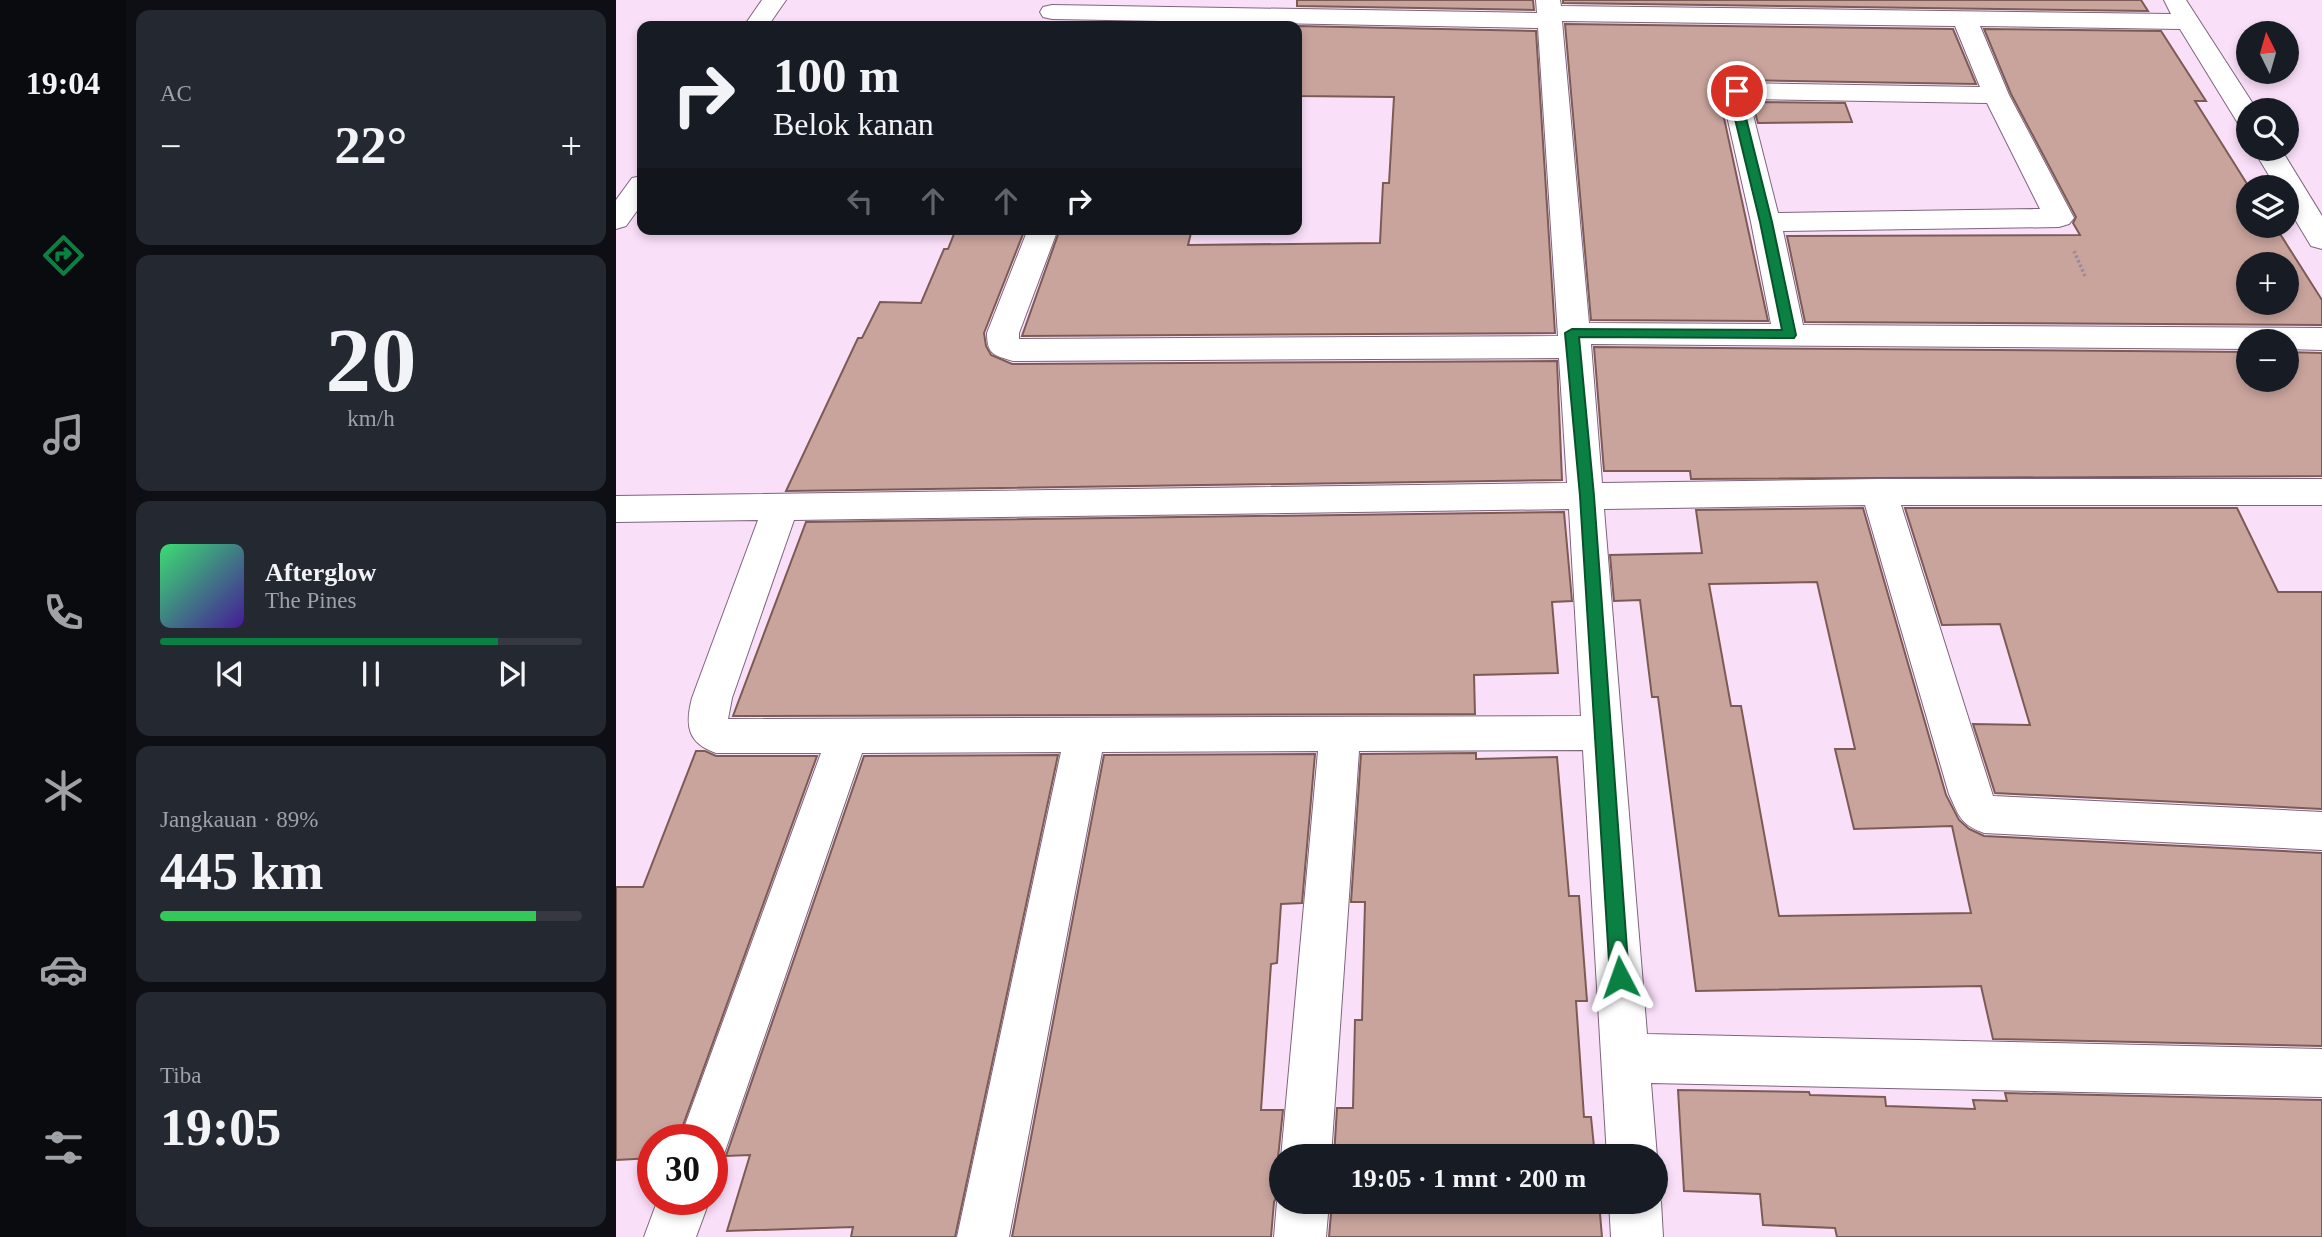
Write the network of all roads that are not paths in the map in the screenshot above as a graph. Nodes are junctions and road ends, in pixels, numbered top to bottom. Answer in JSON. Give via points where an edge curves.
{"nodes":[{"id":1,"x":774,"y":0,"type":"edge"},
{"id":2,"x":2174,"y":0,"type":"edge"},
{"id":3,"x":1549,"y":11,"type":"edge"},
{"id":4,"x":1052,"y":12,"type":"dead end"},
{"id":5,"x":1124,"y":20,"type":"edge"},
{"id":6,"x":1965,"y":20,"type":"junction"},
{"id":7,"x":759,"y":21,"type":"edge"},
{"id":8,"x":2190,"y":22,"type":"junction"},
{"id":9,"x":1996,"y":95,"type":"junction"},
{"id":10,"x":2236,"y":98,"type":"edge"},
{"id":11,"x":2275,"y":161,"type":"edge"},
{"id":12,"x":637,"y":191,"type":"edge"},
{"id":13,"x":616,"y":220,"type":"edge"},
{"id":14,"x":1766,"y":222,"type":"junction"},
{"id":15,"x":2319,"y":232,"type":"edge"},
{"id":16,"x":1041,"y":235,"type":"edge"},
{"id":17,"x":1789,"y":335,"type":"junction"},
{"id":18,"x":2322,"y":339,"type":"edge"},
{"id":19,"x":1572,"y":340,"type":"junction"},
{"id":20,"x":1879,"y":492,"type":"junction"},
{"id":21,"x":2322,"y":492,"type":"edge"},
{"id":22,"x":1587,"y":496,"type":"junction"},
{"id":23,"x":782,"y":507,"type":"junction"},
{"id":24,"x":616,"y":509,"type":"edge"},
{"id":25,"x":1340,"y":733,"type":"junction"},
{"id":26,"x":1603,"y":733,"type":"junction"},
{"id":27,"x":1085,"y":734,"type":"junction"},
{"id":28,"x":848,"y":735,"type":"junction"},
{"id":29,"x":2322,"y":831,"type":"edge"},
{"id":30,"x":1625,"y":1058,"type":"junction"},
{"id":31,"x":2322,"y":1073,"type":"edge"},
{"id":32,"x":710,"y":1124,"type":"edge"},
{"id":33,"x":1307,"y":1144,"type":"edge"},
{"id":34,"x":1631,"y":1144,"type":"edge"},
{"id":35,"x":1302,"y":1214,"type":"edge"},
{"id":36,"x":1636,"y":1214,"type":"edge"},
{"id":37,"x":678,"y":1215,"type":"edge"},
{"id":38,"x":670,"y":1237,"type":"edge"},
{"id":39,"x":983,"y":1237,"type":"edge"},
{"id":40,"x":1300,"y":1237,"type":"edge"},
{"id":41,"x":1637,"y":1237,"type":"edge"}],
"edges":[{"from":1,"to":7,"type":"street"},
{"from":2,"to":8,"type":"street"},
{"from":3,"to":5,"type":"street"},
{"from":3,"to":6,"type":"street"},
{"from":3,"to":19,"type":"street"},
{"from":4,"to":5,"type":"street"},
{"from":6,"to":8,"type":"street"},
{"from":6,"to":9,"type":"street"},
{"from":8,"to":10,"type":"street"},
{"from":9,"to":14,"type":"street","via":[[1737,91]]},
{"from":9,"to":14,"type":"street","via":[[2059,218]]},
{"from":11,"to":15,"type":"street"},
{"from":12,"to":13,"type":"street"},
{"from":14,"to":17,"type":"street"},
{"from":16,"to":19,"type":"street","via":[[1003,333],[1003,346],[1013,351]]},
{"from":17,"to":18,"type":"street"},
{"from":17,"to":19,"type":"street"},
{"from":19,"to":22,"type":"street"},
{"from":20,"to":21,"type":"street"},
{"from":20,"to":22,"type":"street"},
{"from":20,"to":29,"type":"street","via":[[1970,794],[1984,814]]},
{"from":22,"to":23,"type":"street"},
{"from":22,"to":26,"type":"street"},
{"from":23,"to":24,"type":"street"},
{"from":23,"to":28,"type":"street","via":[[712,698],[709,730],[716,736]]},
{"from":25,"to":26,"type":"street"},
{"from":25,"to":27,"type":"street"},
{"from":25,"to":33,"type":"street"},
{"from":26,"to":30,"type":"street"},
{"from":27,"to":28,"type":"street"},
{"from":27,"to":39,"type":"street"},
{"from":28,"to":32,"type":"street"},
{"from":30,"to":31,"type":"street"},
{"from":30,"to":34,"type":"street"},
{"from":35,"to":40,"type":"street"},
{"from":36,"to":41,"type":"street"},
{"from":37,"to":38,"type":"street"}]}
